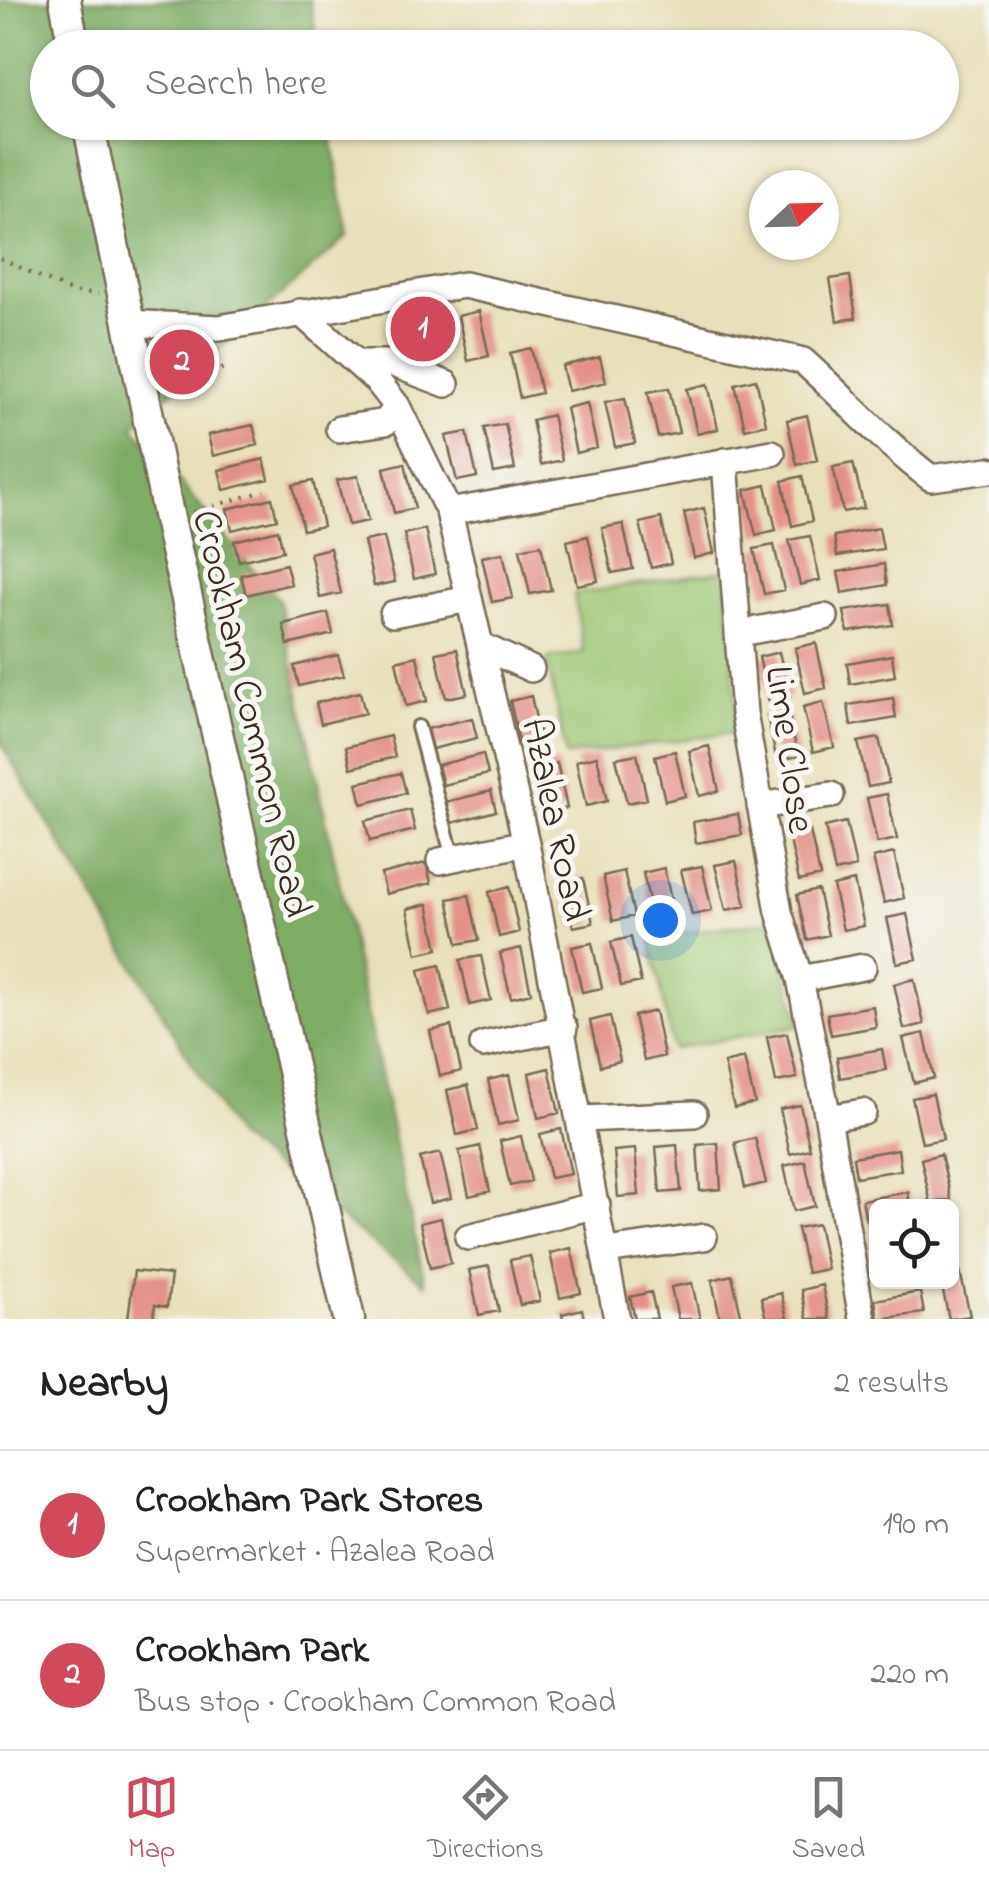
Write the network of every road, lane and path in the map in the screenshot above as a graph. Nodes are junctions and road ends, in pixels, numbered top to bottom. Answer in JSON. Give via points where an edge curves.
{"nodes":[{"id":1,"x":65,"y":0,"type":"edge"},
{"id":2,"x":71,"y":30,"type":"edge"},
{"id":3,"x":91,"y":140,"type":"edge"},
{"id":4,"x":0,"y":258,"type":"edge"},
{"id":5,"x":124,"y":310,"type":"junction"},
{"id":6,"x":300,"y":312,"type":"junction"},
{"id":7,"x":356,"y":363,"type":"junction"},
{"id":8,"x":230,"y":367,"type":"dead end"},
{"id":9,"x":446,"y":384,"type":"dead end"},
{"id":10,"x":141,"y":390,"type":"junction"},
{"id":11,"x":397,"y":406,"type":"junction"},
{"id":12,"x":339,"y":429,"type":"dead end"},
{"id":13,"x":772,"y":452,"type":"dead end"},
{"id":14,"x":726,"y":461,"type":"junction"},
{"id":15,"x":989,"y":470,"type":"edge"},
{"id":16,"x":264,"y":491,"type":"dead end"},
{"id":17,"x":450,"y":512,"type":"junction"},
{"id":18,"x":169,"y":518,"type":"junction"},
{"id":19,"x":470,"y":600,"type":"junction"},
{"id":20,"x":393,"y":614,"type":"dead end"},
{"id":21,"x":825,"y":617,"type":"dead end"},
{"id":22,"x":740,"y":633,"type":"junction"},
{"id":23,"x":480,"y":645,"type":"junction"},
{"id":24,"x":530,"y":669,"type":"dead end"},
{"id":25,"x":418,"y":727,"type":"dead end"},
{"id":26,"x":831,"y":795,"type":"dead end"},
{"id":27,"x":760,"y":806,"type":"junction"},
{"id":28,"x":526,"y":842,"type":"junction"},
{"id":29,"x":447,"y":859,"type":"joint"},
{"id":30,"x":863,"y":967,"type":"dead end"},
{"id":31,"x":800,"y":980,"type":"junction"},
{"id":32,"x":564,"y":1028,"type":"junction"},
{"id":33,"x":483,"y":1045,"type":"dead end"},
{"id":34,"x":863,"y":1112,"type":"dead end"},
{"id":35,"x":694,"y":1114,"type":"dead end"},
{"id":36,"x":828,"y":1118,"type":"junction"},
{"id":37,"x":582,"y":1119,"type":"junction"},
{"id":38,"x":597,"y":1205,"type":"junction"},
{"id":39,"x":468,"y":1237,"type":"dead end"},
{"id":40,"x":704,"y":1237,"type":"dead end"},
{"id":41,"x":606,"y":1251,"type":"junction"},
{"id":42,"x":864,"y":1259,"type":"edge"},
{"id":43,"x":350,"y":1319,"type":"edge"},
{"id":44,"x":617,"y":1319,"type":"edge"},
{"id":45,"x":862,"y":1319,"type":"edge"}],
"edges":[{"from":1,"to":2,"type":"street"},
{"from":3,"to":5,"type":"street","name":"Crookham Common Road"},
{"from":4,"to":5,"type":"path"},
{"from":5,"to":6,"type":"street","via":[[219,328]]},
{"from":5,"to":10,"type":"street","name":"Crookham Common Road"},
{"from":6,"to":7,"type":"street","name":"Azalea Road"},
{"from":6,"to":15,"type":"street","via":[[464,285],[540,299],[803,362],[887,446],[931,478]]},
{"from":7,"to":9,"type":"street","via":[[391,363]]},
{"from":7,"to":11,"type":"street","name":"Azalea Road"},
{"from":8,"to":10,"type":"path"},
{"from":10,"to":18,"type":"street","name":"Crookham Common Road"},
{"from":11,"to":12,"type":"street","via":[[386,422]]},
{"from":11,"to":17,"type":"street","name":"Azalea Road"},
{"from":13,"to":14,"type":"street"},
{"from":14,"to":17,"type":"street"},
{"from":14,"to":22,"type":"street","name":"Lime Close"},
{"from":16,"to":18,"type":"path"},
{"from":17,"to":19,"type":"street","name":"Azalea Road"},
{"from":18,"to":43,"type":"street","name":"Crookham Common Road"},
{"from":19,"to":20,"type":"street"},
{"from":19,"to":23,"type":"street","name":"Azalea Road"},
{"from":21,"to":22,"type":"street"},
{"from":22,"to":27,"type":"street","name":"Lime Close","via":[[744,712]]},
{"from":23,"to":24,"type":"street"},
{"from":23,"to":28,"type":"street","name":"Azalea Road"},
{"from":25,"to":29,"type":"lane"},
{"from":26,"to":27,"type":"street"},
{"from":27,"to":31,"type":"street","name":"Lime Close","via":[[779,912]]},
{"from":28,"to":29,"type":"street"},
{"from":28,"to":32,"type":"street","name":"Azalea Road"},
{"from":30,"to":31,"type":"street"},
{"from":31,"to":36,"type":"street","name":"Lime Close"},
{"from":32,"to":33,"type":"street"},
{"from":32,"to":37,"type":"street","name":"Azalea Road"},
{"from":34,"to":36,"type":"street"},
{"from":35,"to":37,"type":"street"},
{"from":36,"to":42,"type":"street","name":"Lime Close"},
{"from":37,"to":38,"type":"street","name":"Azalea Road"},
{"from":38,"to":39,"type":"street"},
{"from":38,"to":41,"type":"street","name":"Azalea Road"},
{"from":40,"to":41,"type":"street"},
{"from":41,"to":44,"type":"street","name":"Azalea Road"},
{"from":42,"to":45,"type":"street","name":"Lime Close"}]}
